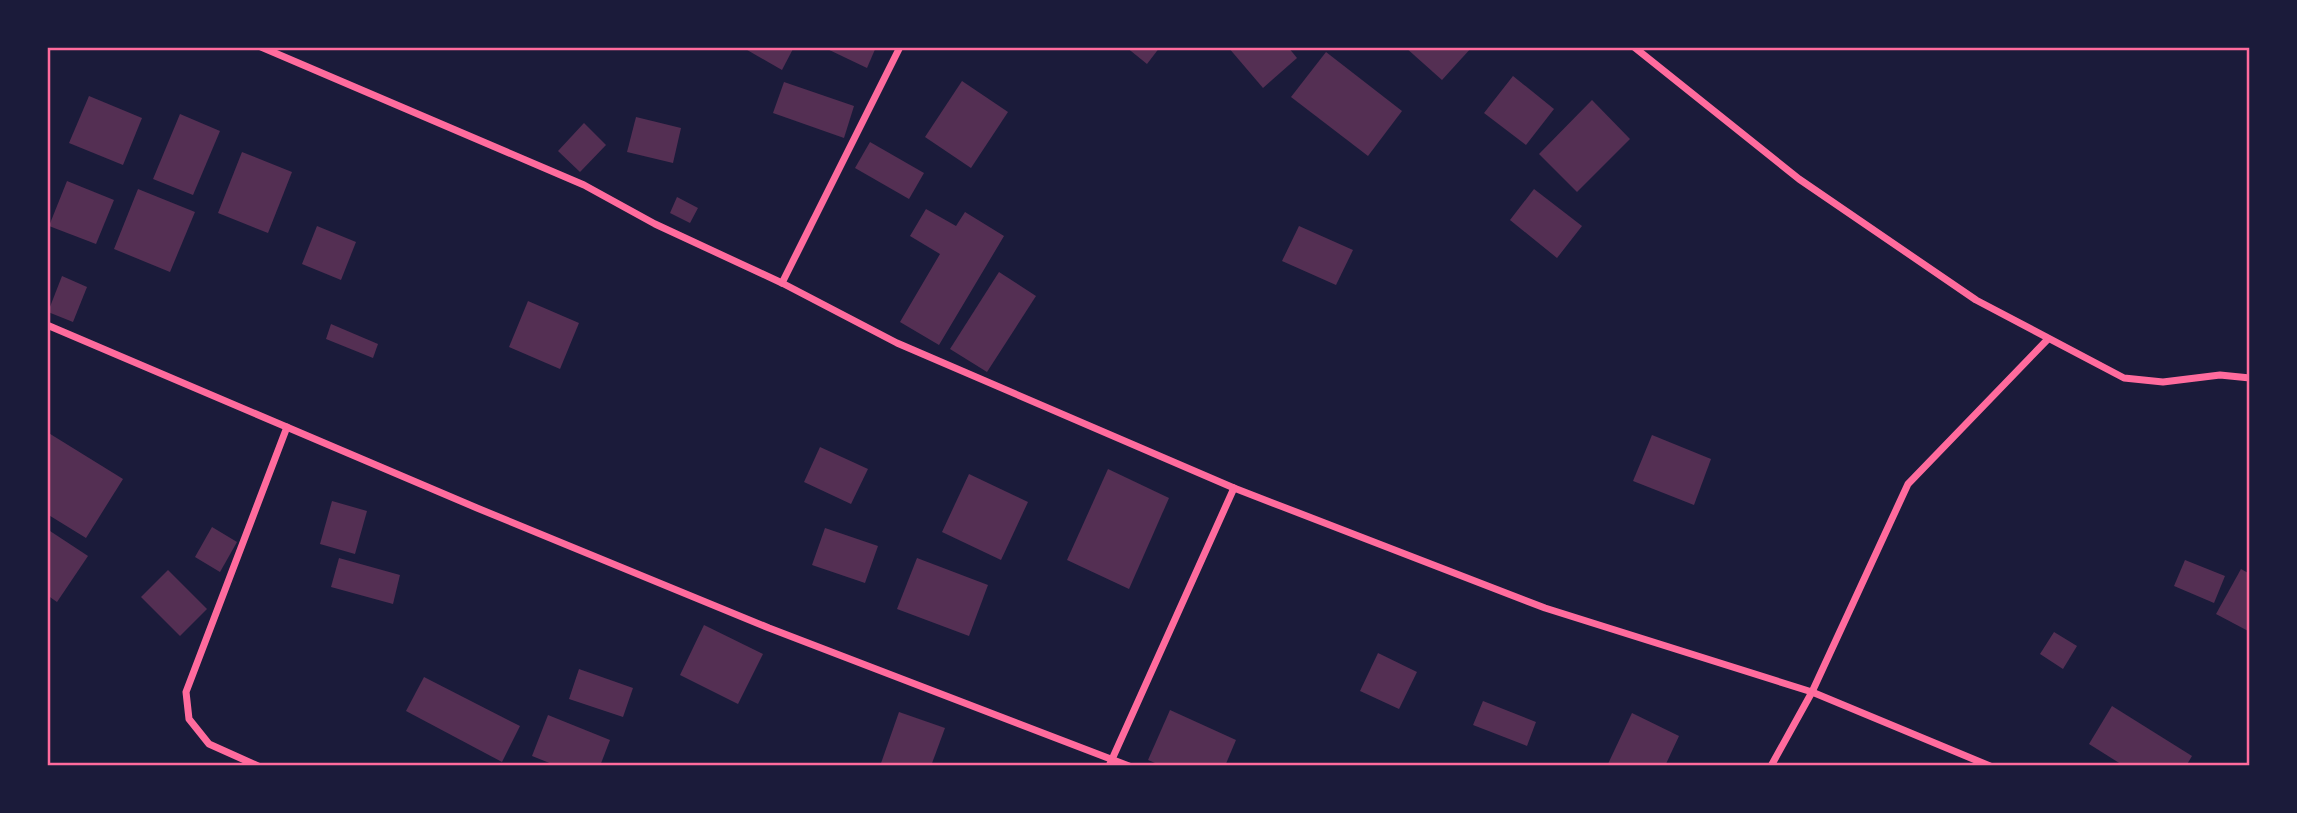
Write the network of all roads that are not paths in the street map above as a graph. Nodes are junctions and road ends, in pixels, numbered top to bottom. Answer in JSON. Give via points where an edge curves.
{"nodes":[{"id":1,"x":261,"y":47,"type":"edge"},
{"id":2,"x":900,"y":47,"type":"edge"},
{"id":3,"x":1634,"y":47,"type":"edge"},
{"id":4,"x":782,"y":284,"type":"junction"},
{"id":5,"x":47,"y":324,"type":"edge"},
{"id":6,"x":2048,"y":339,"type":"junction"},
{"id":7,"x":2250,"y":378,"type":"edge"},
{"id":8,"x":287,"y":426,"type":"junction"},
{"id":9,"x":1234,"y":488,"type":"junction"},
{"id":10,"x":1812,"y":692,"type":"junction"},
{"id":11,"x":1110,"y":762,"type":"edge"},
{"id":12,"x":258,"y":766,"type":"edge"},
{"id":13,"x":1129,"y":766,"type":"edge"},
{"id":14,"x":1772,"y":766,"type":"edge"},
{"id":15,"x":1990,"y":766,"type":"edge"}],
"edges":[{"from":1,"to":4,"type":"street","via":[[584,185]]},
{"from":2,"to":4,"type":"street"},
{"from":3,"to":6,"type":"street","via":[[1799,179],[1976,300]]},
{"from":4,"to":9,"type":"street","via":[[897,343]]},
{"from":5,"to":8,"type":"street"},
{"from":6,"to":7,"type":"street","via":[[2124,377],[2163,382],[2220,375]]},
{"from":6,"to":10,"type":"street","via":[[1908,484]]},
{"from":8,"to":11,"type":"street","via":[[769,628]]},
{"from":8,"to":12,"type":"street","via":[[186,692],[189,719],[209,744]]},
{"from":9,"to":10,"type":"street","via":[[1545,608]]},
{"from":9,"to":11,"type":"street"},
{"from":10,"to":14,"type":"street"},
{"from":10,"to":15,"type":"street"},
{"from":11,"to":13,"type":"street"}]}
